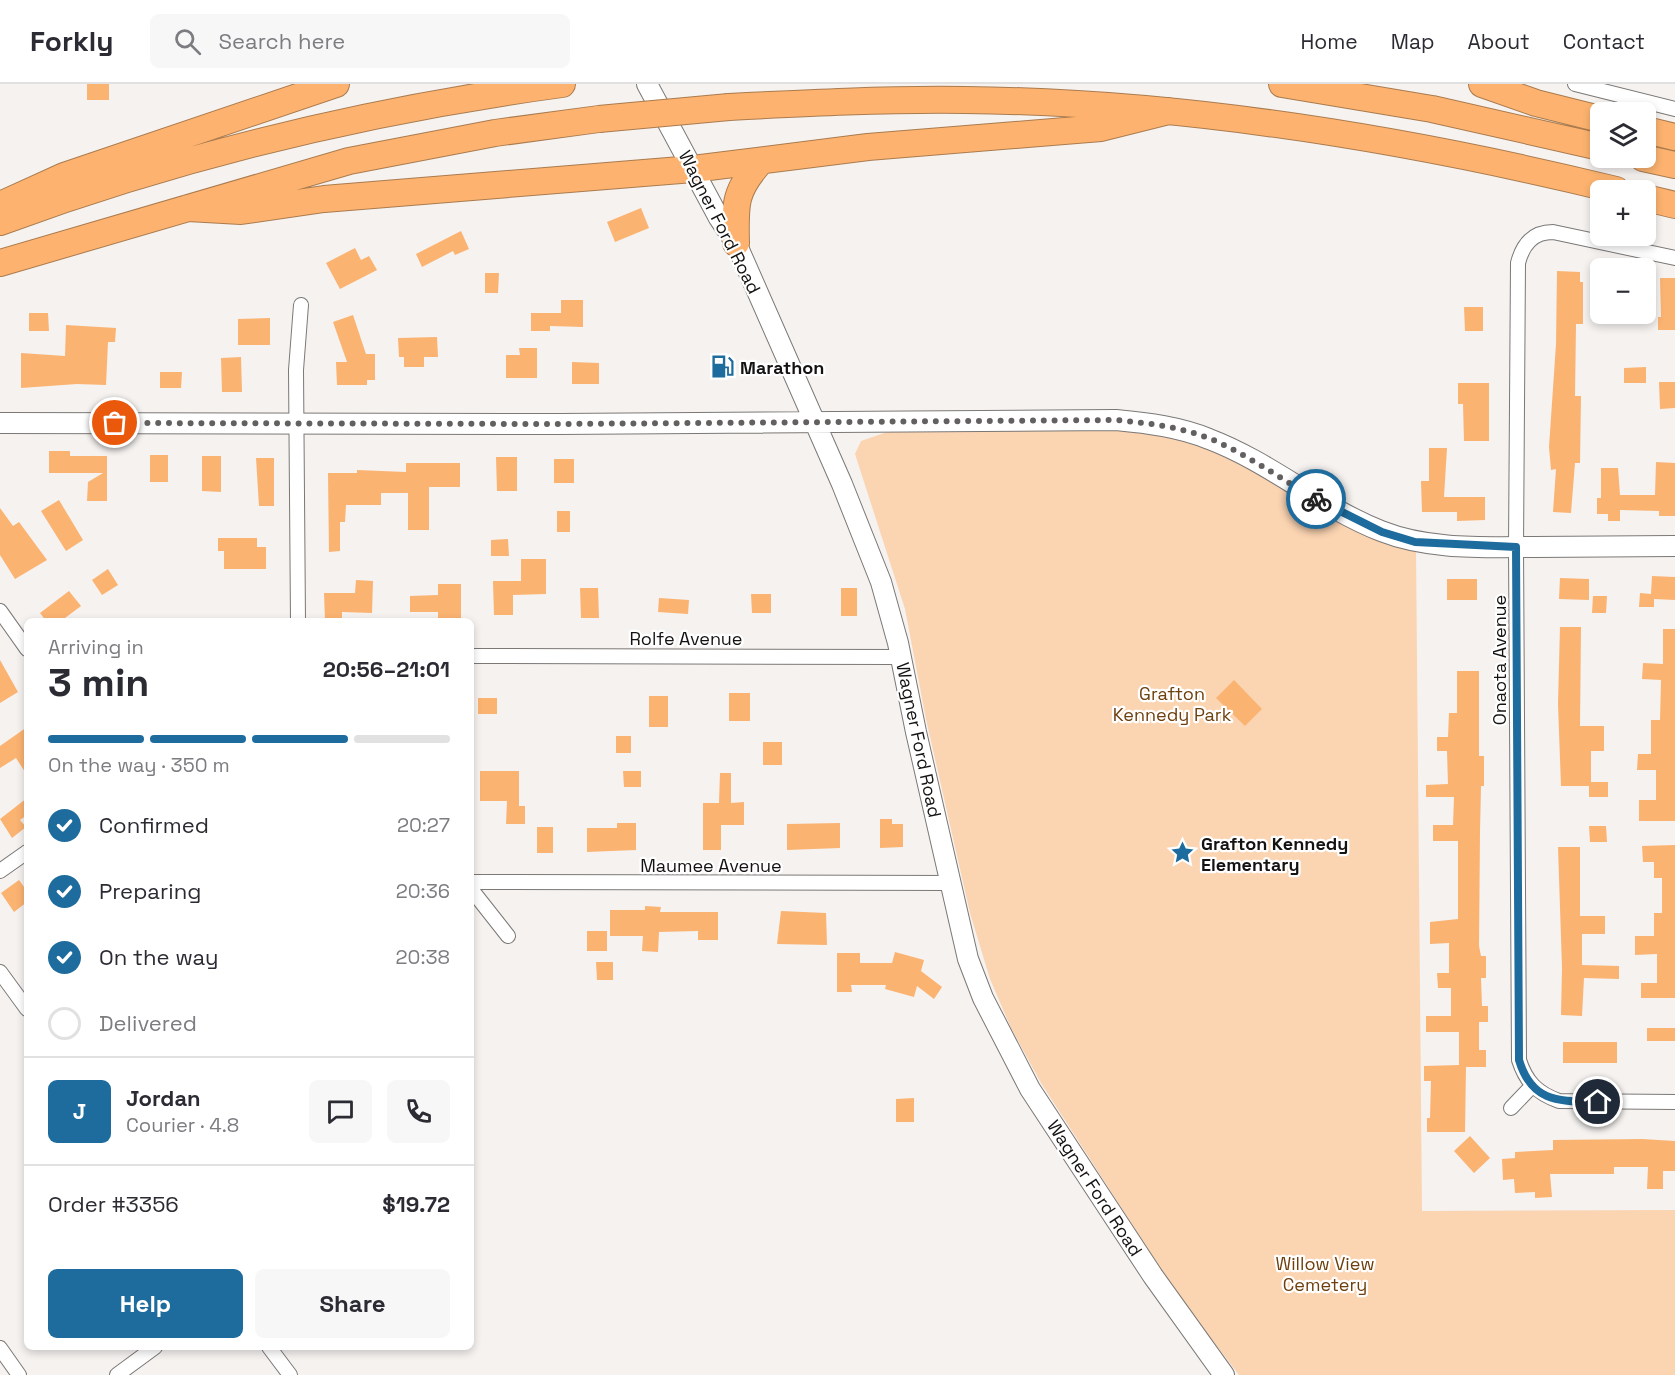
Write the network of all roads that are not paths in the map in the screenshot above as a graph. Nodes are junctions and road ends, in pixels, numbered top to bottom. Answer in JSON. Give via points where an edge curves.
{"nodes":[{"id":1,"x":336,"y":84,"type":"edge"},
{"id":2,"x":562,"y":84,"type":"edge"},
{"id":3,"x":647,"y":84,"type":"edge"},
{"id":4,"x":1282,"y":84,"type":"edge"},
{"id":5,"x":1482,"y":84,"type":"edge"},
{"id":6,"x":1575,"y":84,"type":"edge"},
{"id":7,"x":1675,"y":109,"type":"edge"},
{"id":8,"x":1169,"y":111,"type":"junction"},
{"id":9,"x":1590,"y":116,"type":"edge"},
{"id":10,"x":1656,"y":132,"type":"edge"},
{"id":11,"x":1675,"y":137,"type":"edge"},
{"id":12,"x":1590,"y":145,"type":"edge"},
{"id":13,"x":761,"y":161,"type":"junction"},
{"id":14,"x":1656,"y":161,"type":"edge"},
{"id":15,"x":1675,"y":165,"type":"edge"},
{"id":16,"x":693,"y":168,"type":"junction"},
{"id":17,"x":1590,"y":184,"type":"edge"},
{"id":18,"x":1656,"y":200,"type":"edge"},
{"id":19,"x":0,"y":205,"type":"edge"},
{"id":20,"x":1675,"y":205,"type":"edge"},
{"id":21,"x":188,"y":208,"type":"junction"},
{"id":22,"x":0,"y":222,"type":"edge"},
{"id":23,"x":736,"y":243,"type":"junction"},
{"id":24,"x":1675,"y":258,"type":"edge"},
{"id":25,"x":0,"y":263,"type":"edge"},
{"id":26,"x":301,"y":305,"type":"dead end"},
{"id":27,"x":815,"y":420,"type":"junction"},
{"id":28,"x":0,"y":423,"type":"edge"},
{"id":29,"x":298,"y":424,"type":"junction"},
{"id":30,"x":1675,"y":546,"type":"edge"},
{"id":31,"x":1516,"y":547,"type":"junction"},
{"id":32,"x":0,"y":611,"type":"edge"},
{"id":33,"x":298,"y":618,"type":"edge"},
{"id":34,"x":24,"y":645,"type":"edge"},
{"id":35,"x":474,"y":656,"type":"edge"},
{"id":36,"x":901,"y":657,"type":"junction"},
{"id":37,"x":24,"y":854,"type":"edge"},
{"id":38,"x":0,"y":871,"type":"edge"},
{"id":39,"x":474,"y":882,"type":"edge"},
{"id":40,"x":951,"y":883,"type":"junction"},
{"id":41,"x":474,"y":893,"type":"edge"},
{"id":42,"x":508,"y":936,"type":"dead end"},
{"id":43,"x":0,"y":972,"type":"edge"},
{"id":44,"x":24,"y":1005,"type":"edge"},
{"id":45,"x":1532,"y":1086,"type":"junction"},
{"id":46,"x":1675,"y":1102,"type":"edge"},
{"id":47,"x":1511,"y":1107,"type":"dead end"},
{"id":48,"x":0,"y":1348,"type":"edge"},
{"id":49,"x":151,"y":1350,"type":"edge"},
{"id":50,"x":271,"y":1350,"type":"edge"},
{"id":51,"x":19,"y":1375,"type":"edge"},
{"id":52,"x":117,"y":1375,"type":"edge"},
{"id":53,"x":290,"y":1375,"type":"edge"},
{"id":54,"x":1224,"y":1375,"type":"edge"}],
"edges":[{"from":1,"to":19,"type":"highway","via":[[64,176]]},
{"from":2,"to":22,"type":"highway","via":[[416,107],[258,141],[90,189]]},
{"from":3,"to":16,"type":"street","name":"Wagner Ford Road"},
{"from":4,"to":12,"type":"highway","via":[[1432,109]]},
{"from":5,"to":9,"type":"highway"},
{"from":6,"to":7,"type":"street"},
{"from":8,"to":13,"type":"highway","via":[[1101,128],[868,147]]},
{"from":8,"to":17,"type":"highway","via":[[1368,136]]},
{"from":8,"to":21,"type":"highway","bridge":true,"via":[[967,100],[859,101],[599,119],[495,133],[349,161]]},
{"from":10,"to":11,"type":"highway"},
{"from":13,"to":16,"type":"highway"},
{"from":13,"to":23,"type":"highway","via":[[742,181],[735,209]]},
{"from":14,"to":15,"type":"highway"},
{"from":16,"to":21,"type":"highway","via":[[324,199],[241,212]]},
{"from":16,"to":23,"type":"street","name":"Wagner Ford Road"},
{"from":18,"to":20,"type":"highway"},
{"from":21,"to":25,"type":"highway"},
{"from":23,"to":27,"type":"street","name":"Wagner Ford Road"},
{"from":24,"to":31,"type":"street","name":"Onaota Avenue","via":[[1553,232],[1535,236],[1522,251],[1518,263]]},
{"from":26,"to":29,"type":"street","via":[[296,370]]},
{"from":27,"to":29,"type":"street"},
{"from":27,"to":31,"type":"street","via":[[1144,422],[1210,439],[1340,513],[1382,532],[1415,542]]},
{"from":27,"to":36,"type":"street","name":"Wagner Ford Road","via":[[881,582]]},
{"from":28,"to":29,"type":"street"},
{"from":29,"to":33,"type":"street"},
{"from":30,"to":31,"type":"street"},
{"from":31,"to":45,"type":"street","name":"Onaota Avenue","via":[[1519,1060],[1523,1075]]},
{"from":32,"to":34,"type":"street"},
{"from":35,"to":36,"type":"street","name":"Rolfe Avenue"},
{"from":36,"to":40,"type":"street","name":"Wagner Ford Road"},
{"from":37,"to":38,"type":"street"},
{"from":39,"to":40,"type":"street","name":"Maumee Avenue"},
{"from":40,"to":54,"type":"street","name":"Wagner Ford Road","via":[[968,958],[983,998],[1030,1089],[1153,1276]]},
{"from":41,"to":42,"type":"street"},
{"from":43,"to":44,"type":"street"},
{"from":45,"to":46,"type":"street","via":[[1558,1101]]},
{"from":45,"to":47,"type":"street"},
{"from":48,"to":51,"type":"street"},
{"from":49,"to":52,"type":"street"},
{"from":50,"to":53,"type":"street"}]}
